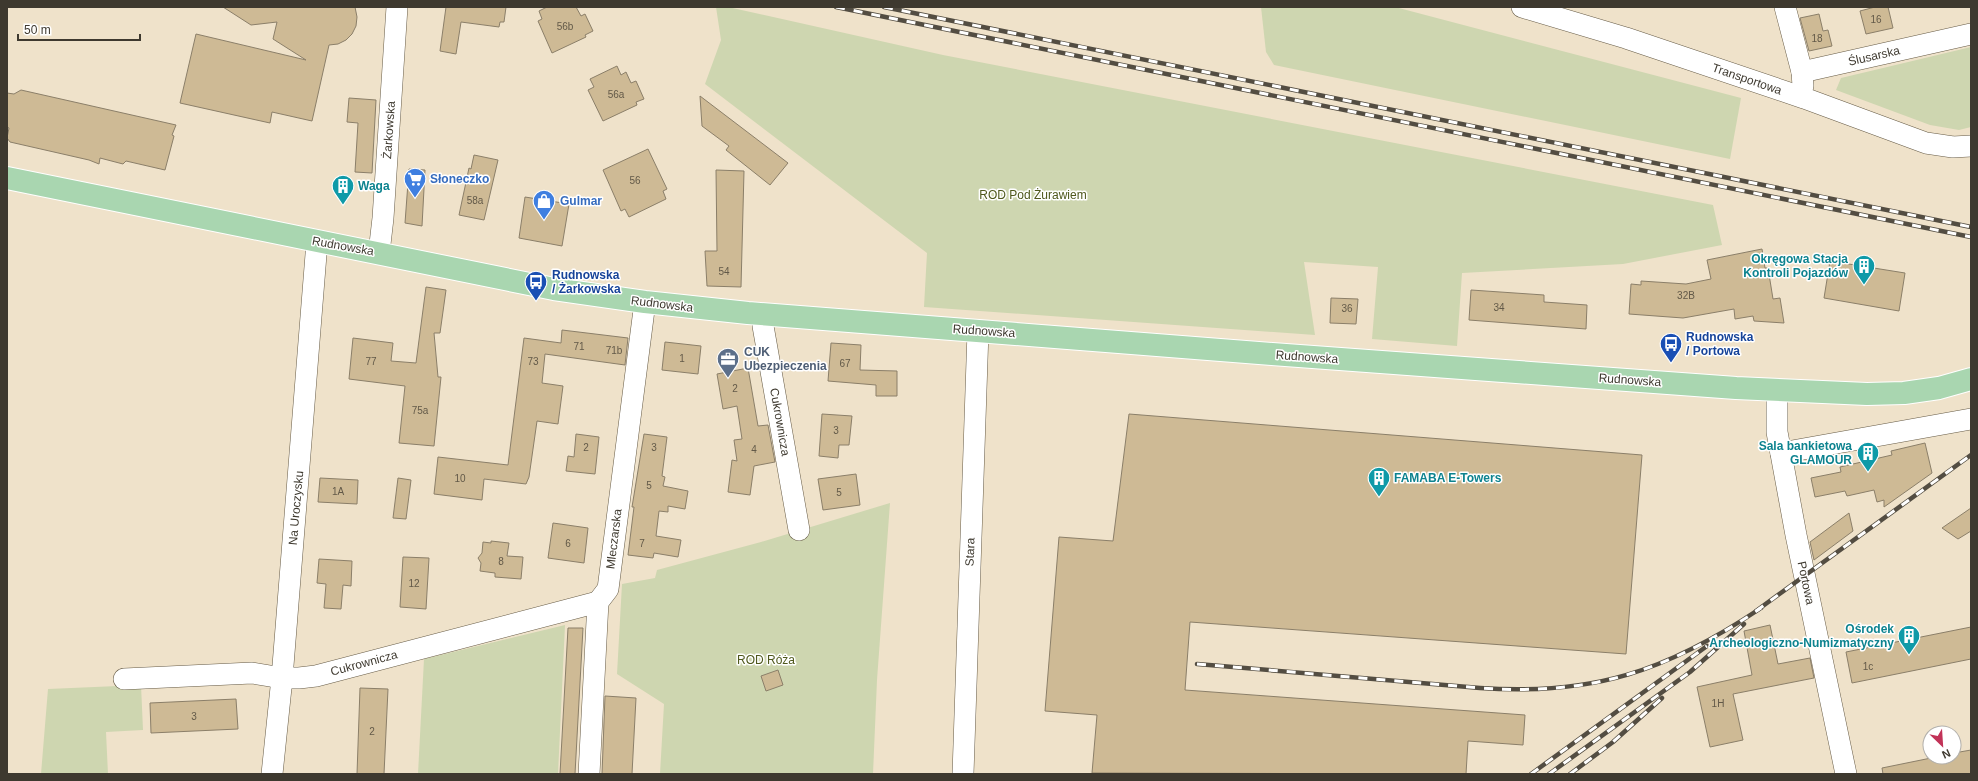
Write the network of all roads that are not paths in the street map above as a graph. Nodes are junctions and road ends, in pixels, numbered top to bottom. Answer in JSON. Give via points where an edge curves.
{"nodes":[{"id":1,"x":397,"y":7,"type":"edge"},
{"id":2,"x":1522,"y":7,"type":"edge"},
{"id":3,"x":1785,"y":7,"type":"edge"},
{"id":4,"x":1971,"y":34,"type":"edge"},
{"id":5,"x":1802,"y":72,"type":"junction"},
{"id":6,"x":1804,"y":98,"type":"junction"},
{"id":7,"x":1971,"y":146,"type":"edge"},
{"id":8,"x":7,"y":178,"type":"edge"},
{"id":9,"x":317,"y":242,"type":"junction"},
{"id":10,"x":379,"y":253,"type":"junction"},
{"id":11,"x":645,"y":302,"type":"junction"},
{"id":12,"x":764,"y":314,"type":"junction"},
{"id":13,"x":978,"y":331,"type":"junction"},
{"id":14,"x":1971,"y":379,"type":"edge"},
{"id":15,"x":1777,"y":390,"type":"junction"},
{"id":16,"x":1971,"y":419,"type":"edge"},
{"id":17,"x":1781,"y":453,"type":"junction"},
{"id":18,"x":799,"y":530,"type":"dead end"},
{"id":19,"x":598,"y":602,"type":"junction"},
{"id":20,"x":282,"y":678,"type":"junction"},
{"id":21,"x":124,"y":679,"type":"dead end"},
{"id":22,"x":272,"y":774,"type":"edge"},
{"id":23,"x":589,"y":774,"type":"edge"},
{"id":24,"x":962,"y":774,"type":"edge"},
{"id":25,"x":1846,"y":774,"type":"edge"}],
"edges":[{"from":1,"to":10,"type":"street","name":"Żarkowska","via":[[384,218]]},
{"from":2,"to":6,"type":"street","name":"Transportowa","via":[[1626,38]]},
{"from":3,"to":5,"type":"street"},
{"from":4,"to":5,"type":"street","name":"Ślusarska"},
{"from":5,"to":6,"type":"street"},
{"from":6,"to":7,"type":"street","name":"Transportowa","via":[[1926,143],[1953,147]]},
{"from":8,"to":9,"type":"main road","name":"Rudnowska"},
{"from":9,"to":10,"type":"main road","name":"Rudnowska"},
{"from":9,"to":20,"type":"street","name":"Na Uroczysku"},
{"from":10,"to":11,"type":"main road","name":"Rudnowska","via":[[554,289]]},
{"from":11,"to":12,"type":"main road","name":"Rudnowska"},
{"from":11,"to":19,"type":"street","name":"Mleczarska","via":[[608,589]]},
{"from":12,"to":13,"type":"main road","name":"Rudnowska"},
{"from":12,"to":18,"type":"street","name":"Cukrownicza","via":[[763,326]]},
{"from":13,"to":15,"type":"main road","name":"Rudnowska"},
{"from":13,"to":24,"type":"street","name":"Stara"},
{"from":14,"to":15,"type":"main road","name":"Rudnowska","via":[[1939,388],[1904,393]]},
{"from":15,"to":17,"type":"street","name":"Portowa","via":[[1777,432]]},
{"from":16,"to":17,"type":"street"},
{"from":17,"to":25,"type":"street","name":"Portowa"},
{"from":19,"to":20,"type":"street","name":"Cukrownicza","via":[[316,676]]},
{"from":19,"to":23,"type":"street","name":"Mleczarska"},
{"from":20,"to":21,"type":"street","name":"Cukrownicza","via":[[252,673]]},
{"from":20,"to":22,"type":"street","name":"Na Uroczysku"}]}
